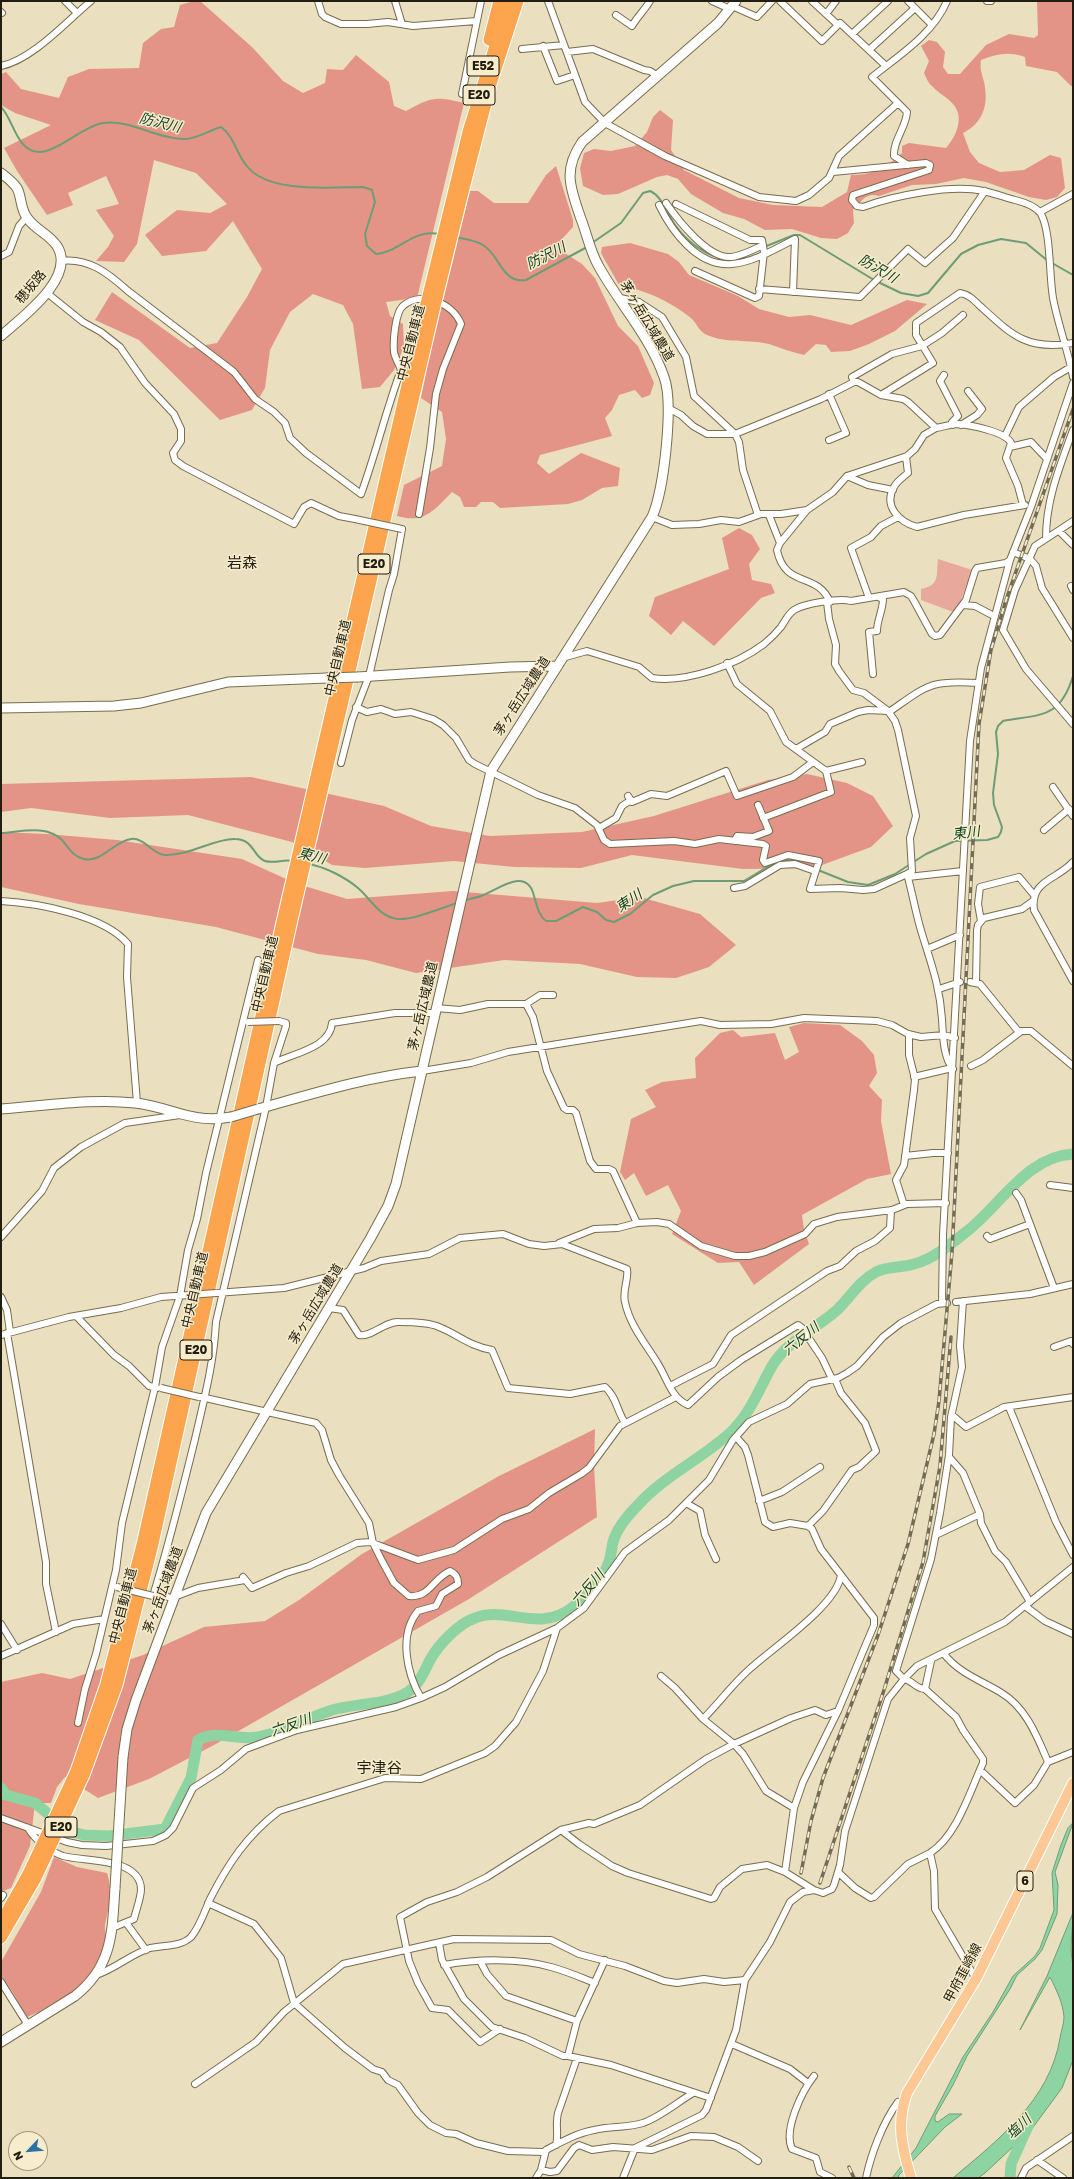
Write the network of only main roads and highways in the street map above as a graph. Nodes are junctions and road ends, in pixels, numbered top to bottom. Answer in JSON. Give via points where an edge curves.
{"nodes":[{"id":1,"x":499,"y":1,"type":"edge"},
{"id":2,"x":509,"y":1,"type":"edge"},
{"id":3,"x":518,"y":1,"type":"edge"},
{"id":4,"x":521,"y":1,"type":"edge"},
{"id":5,"x":507,"y":34,"type":"junction"},
{"id":6,"x":468,"y":132,"type":"junction"},
{"id":7,"x":458,"y":191,"type":"junction"},
{"id":8,"x":1073,"y":1783,"type":"edge"},
{"id":9,"x":32,"y":1876,"type":"junction"},
{"id":10,"x":1,"y":1922,"type":"edge"},
{"id":11,"x":1,"y":1938,"type":"edge"},
{"id":12,"x":911,"y":2178,"type":"edge"}],
"edges":[{"from":1,"to":6,"type":"highway","number":"E52"},
{"from":2,"to":6,"type":"highway","name":"中央自動車道","number":"E20"},
{"from":3,"to":5,"type":"highway","name":"中央自動車道","number":"E20"},
{"from":4,"to":5,"type":"highway"},
{"from":5,"to":7,"type":"highway","name":"中央自動車道","number":"E20"},
{"from":6,"to":7,"type":"highway","name":"中央自動車道","number":"E20"},
{"from":7,"to":9,"type":"highway","name":"中央自動車道","number":"E20","bridge":true,"via":[[142,1545],[80,1773]]},
{"from":8,"to":12,"type":"main road","name":"甲府韮崎線","number":"6","via":[[976,1979],[900,2104],[900,2130]]},
{"from":9,"to":10,"type":"highway","name":"中央自動車道","number":"E20"},
{"from":9,"to":11,"type":"highway","name":"中央自動車道","number":"E20"}]}
